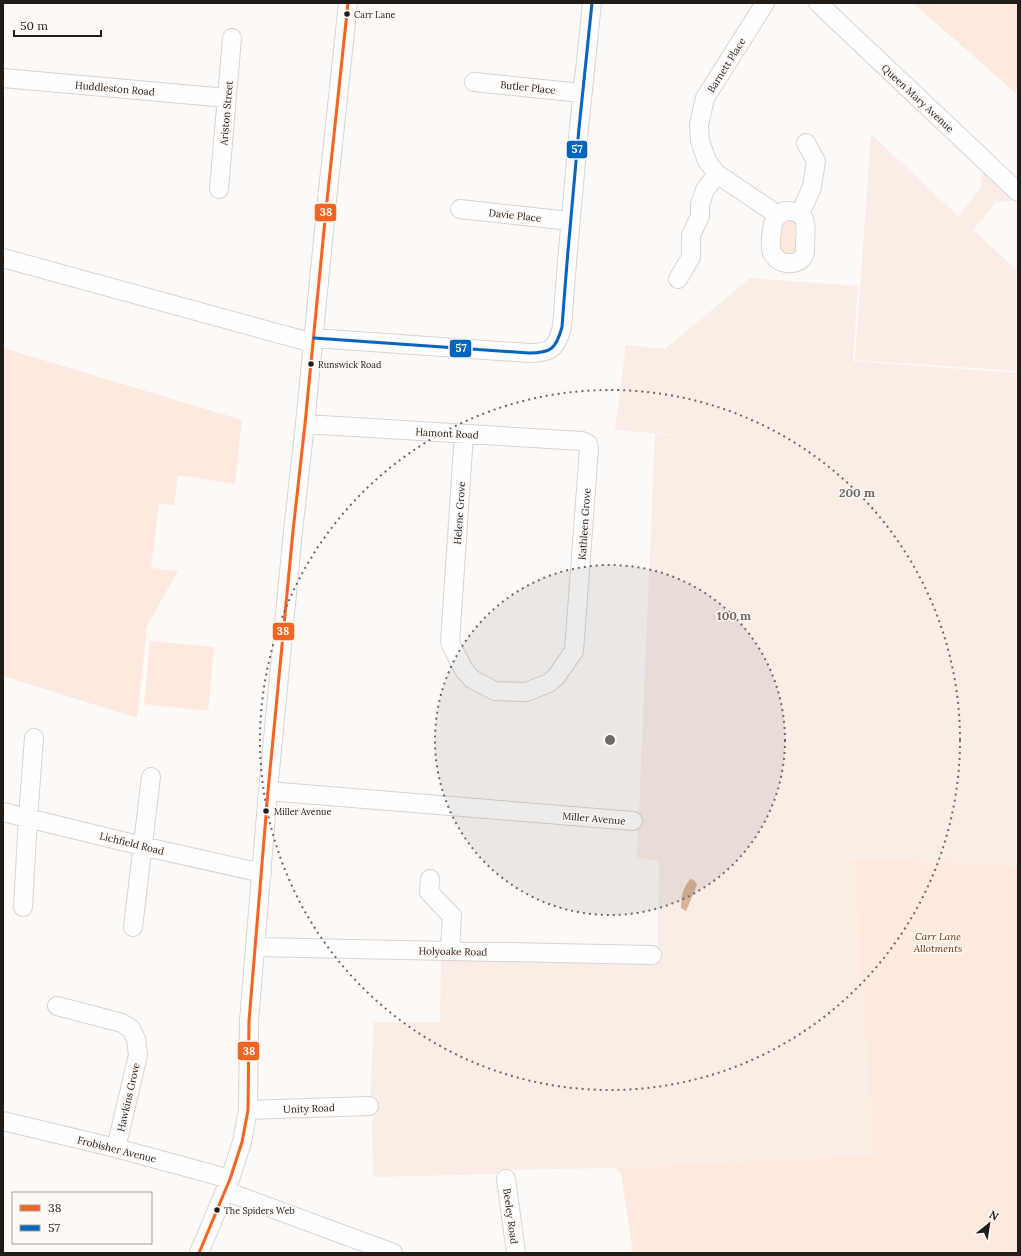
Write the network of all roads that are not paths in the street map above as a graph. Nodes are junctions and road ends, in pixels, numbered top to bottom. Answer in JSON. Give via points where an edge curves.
{"nodes":[{"id":1,"x":348,"y":3,"type":"edge"},
{"id":2,"x":592,"y":3,"type":"edge"},
{"id":3,"x":765,"y":3,"type":"edge"},
{"id":4,"x":818,"y":3,"type":"edge"},
{"id":5,"x":232,"y":38,"type":"dead end"},
{"id":6,"x":3,"y":78,"type":"edge"},
{"id":7,"x":474,"y":82,"type":"dead end"},
{"id":8,"x":582,"y":93,"type":"junction"},
{"id":9,"x":227,"y":98,"type":"junction"},
{"id":10,"x":806,"y":143,"type":"dead end"},
{"id":11,"x":717,"y":174,"type":"junction"},
{"id":12,"x":219,"y":189,"type":"dead end"},
{"id":13,"x":1018,"y":192,"type":"edge"},
{"id":14,"x":460,"y":209,"type":"dead end"},
{"id":15,"x":800,"y":214,"type":"junction"},
{"id":16,"x":778,"y":215,"type":"junction"},
{"id":17,"x":570,"y":221,"type":"junction"},
{"id":18,"x":3,"y":258,"type":"edge"},
{"id":19,"x":678,"y":279,"type":"dead end"},
{"id":20,"x":313,"y":341,"type":"junction"},
{"id":21,"x":305,"y":424,"type":"junction"},
{"id":22,"x":464,"y":434,"type":"junction"},
{"id":23,"x":588,"y":444,"type":"joint"},
{"id":24,"x":578,"y":604,"type":"joint"},
{"id":25,"x":34,"y":738,"type":"dead end"},
{"id":26,"x":151,"y":777,"type":"dead end"},
{"id":27,"x":268,"y":792,"type":"junction"},
{"id":28,"x":3,"y":812,"type":"edge"},
{"id":29,"x":28,"y":818,"type":"junction"},
{"id":30,"x":633,"y":821,"type":"dead end"},
{"id":31,"x":142,"y":846,"type":"junction"},
{"id":32,"x":262,"y":873,"type":"junction"},
{"id":33,"x":430,"y":879,"type":"dead end"},
{"id":34,"x":23,"y":906,"type":"dead end"},
{"id":35,"x":133,"y":927,"type":"dead end"},
{"id":36,"x":255,"y":947,"type":"junction"},
{"id":37,"x":450,"y":951,"type":"junction"},
{"id":38,"x":652,"y":955,"type":"dead end"},
{"id":39,"x":57,"y":1006,"type":"dead end"},
{"id":40,"x":369,"y":1106,"type":"dead end"},
{"id":41,"x":248,"y":1110,"type":"junction"},
{"id":42,"x":3,"y":1121,"type":"edge"},
{"id":43,"x":116,"y":1148,"type":"junction"},
{"id":44,"x":506,"y":1179,"type":"dead end"},
{"id":45,"x":228,"y":1185,"type":"junction"},
{"id":46,"x":199,"y":1253,"type":"edge"},
{"id":47,"x":393,"y":1253,"type":"edge"},
{"id":48,"x":516,"y":1253,"type":"edge"}],
"edges":[{"from":1,"to":20,"type":"street"},
{"from":2,"to":8,"type":"street"},
{"from":3,"to":11,"type":"street","name":"Barnett Place","via":[[705,98],[699,125],[700,141],[707,161]]},
{"from":4,"to":13,"type":"street","name":"Queen Mary Avenue"},
{"from":5,"to":9,"type":"street","name":"Ariston Street"},
{"from":6,"to":9,"type":"street","name":"Huddleston Road"},
{"from":7,"to":8,"type":"street","name":"Butler Place"},
{"from":8,"to":17,"type":"street"},
{"from":9,"to":12,"type":"street","name":"Ariston Street"},
{"from":10,"to":15,"type":"street","via":[[821,160]]},
{"from":11,"to":16,"type":"street","name":"Barnett Place"},
{"from":11,"to":19,"type":"street","via":[[700,204],[700,216],[691,235],[691,257]]},
{"from":14,"to":17,"type":"street","name":"Davie Place"},
{"from":15,"to":16,"type":"street","via":[[785,211]]},
{"from":15,"to":16,"type":"street","via":[[806,227],[804,256],[791,264],[776,259],[770,249],[773,224]]},
{"from":17,"to":20,"type":"street","via":[[562,328],[559,341],[551,350],[543,353]]},
{"from":18,"to":20,"type":"street"},
{"from":20,"to":21,"type":"street"},
{"from":21,"to":22,"type":"street","name":"Hamont Road"},
{"from":21,"to":27,"type":"street"},
{"from":22,"to":23,"type":"street","name":"Hamont Road","via":[[582,441]]},
{"from":22,"to":24,"type":"street","name":"Helene Grove","via":[[450,642],[464,670],[472,679],[495,691],[526,692],[549,683],[574,651]]},
{"from":23,"to":24,"type":"street","name":"Kathleen Grove"},
{"from":25,"to":29,"type":"street"},
{"from":26,"to":31,"type":"street"},
{"from":27,"to":30,"type":"street","name":"Miller Avenue"},
{"from":27,"to":32,"type":"street"},
{"from":28,"to":29,"type":"street","name":"Lichfield Road"},
{"from":29,"to":31,"type":"street","name":"Lichfield Road"},
{"from":29,"to":34,"type":"street"},
{"from":31,"to":32,"type":"street","name":"Lichfield Road"},
{"from":31,"to":35,"type":"street"},
{"from":32,"to":36,"type":"street"},
{"from":33,"to":37,"type":"street","via":[[429,892],[452,916]]},
{"from":36,"to":37,"type":"street","name":"Holyoake Road"},
{"from":36,"to":41,"type":"street","via":[[249,1021]]},
{"from":37,"to":38,"type":"street","name":"Holyoake Road"},
{"from":39,"to":43,"type":"street","name":"Hawkins Grove","via":[[122,1023],[131,1030],[136,1040],[138,1056]]},
{"from":40,"to":41,"type":"street","name":"Unity Road"},
{"from":41,"to":45,"type":"street","via":[[242,1142]]},
{"from":42,"to":43,"type":"street","name":"Frobisher Avenue"},
{"from":43,"to":45,"type":"street","name":"Frobisher Avenue"},
{"from":44,"to":48,"type":"street","name":"Beeley Road"},
{"from":45,"to":46,"type":"street"},
{"from":45,"to":47,"type":"street","name":"Frobisher Avenue"}]}
